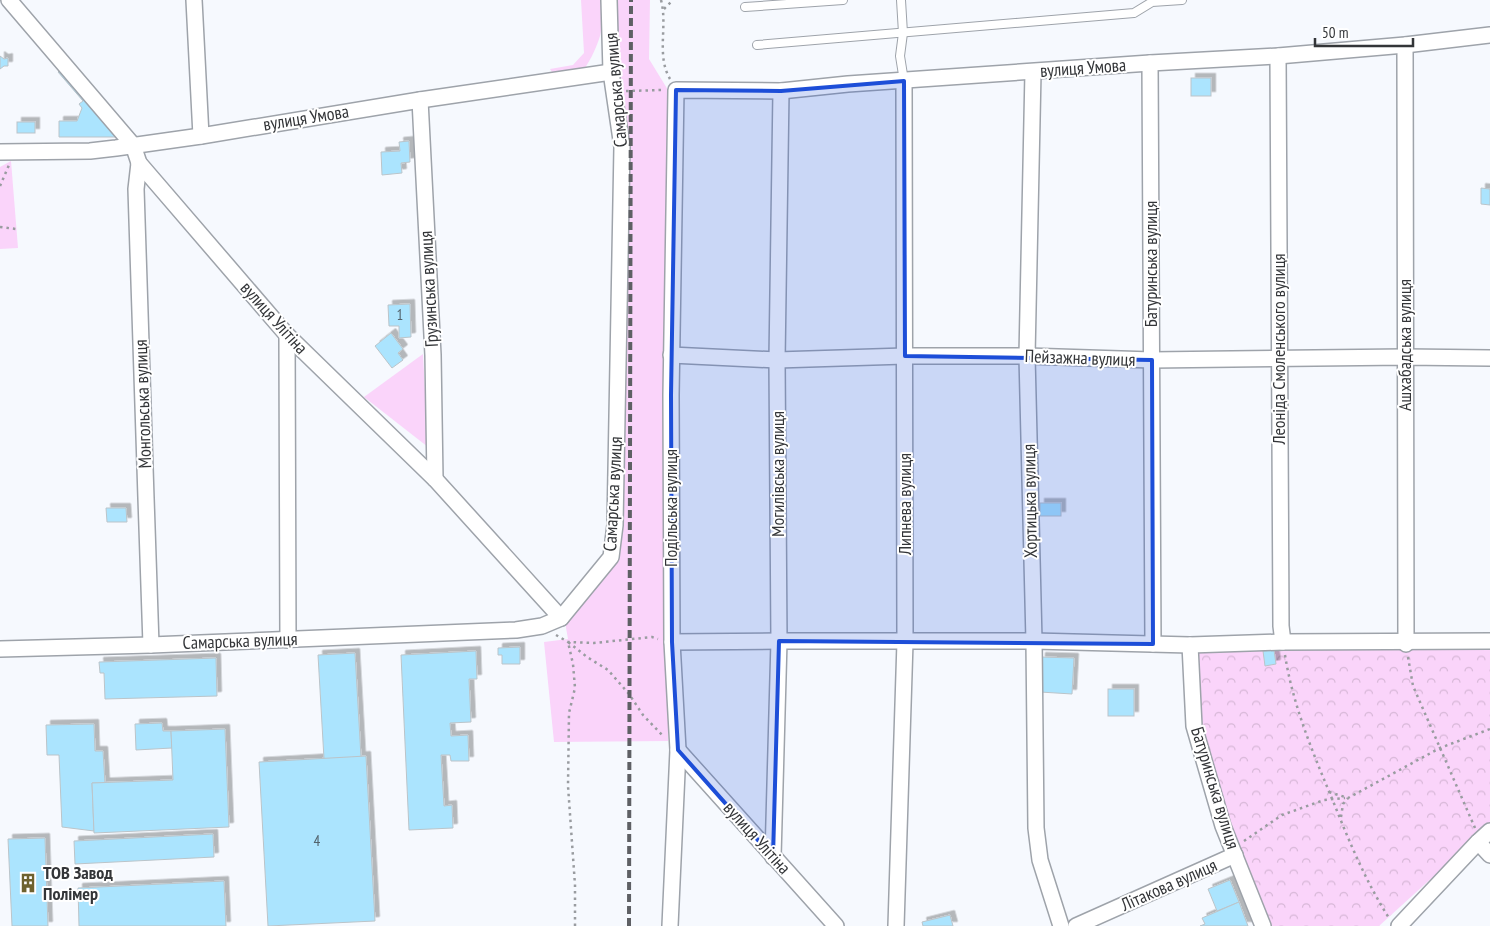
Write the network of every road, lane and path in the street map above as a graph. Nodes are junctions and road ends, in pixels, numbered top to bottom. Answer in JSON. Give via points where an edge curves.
{"nodes":[{"id":1,"x":9,"y":0,"type":"edge"},
{"id":2,"x":194,"y":0,"type":"edge"},
{"id":3,"x":609,"y":0,"type":"edge"},
{"id":4,"x":661,"y":0,"type":"edge"},
{"id":5,"x":673,"y":0,"type":"edge"},
{"id":6,"x":843,"y":0,"type":"edge"},
{"id":7,"x":901,"y":0,"type":"edge"},
{"id":8,"x":1182,"y":0,"type":"edge"},
{"id":9,"x":745,"y":7,"type":"dead end"},
{"id":10,"x":664,"y":9,"type":"junction"},
{"id":11,"x":903,"y":33,"type":"junction"},
{"id":12,"x":1490,"y":35,"type":"edge"},
{"id":13,"x":757,"y":45,"type":"dead end"},
{"id":14,"x":1404,"y":45,"type":"junction"},
{"id":15,"x":1278,"y":56,"type":"junction"},
{"id":16,"x":1150,"y":63,"type":"junction"},
{"id":17,"x":611,"y":72,"type":"junction"},
{"id":18,"x":1033,"y":72,"type":"junction"},
{"id":19,"x":904,"y":81,"type":"junction"},
{"id":20,"x":676,"y":90,"type":"junction"},
{"id":21,"x":781,"y":91,"type":"junction"},
{"id":22,"x":614,"y":92,"type":"junction"},
{"id":23,"x":420,"y":100,"type":"junction"},
{"id":24,"x":201,"y":136,"type":"junction"},
{"id":25,"x":133,"y":145,"type":"junction"},
{"id":26,"x":17,"y":151,"type":"junction"},
{"id":27,"x":0,"y":152,"type":"edge"},
{"id":28,"x":139,"y":163,"type":"junction"},
{"id":29,"x":0,"y":186,"type":"edge"},
{"id":30,"x":0,"y":227,"type":"edge"},
{"id":31,"x":16,"y":229,"type":"dead end"},
{"id":32,"x":287,"y":334,"type":"junction"},
{"id":33,"x":671,"y":355,"type":"junction"},
{"id":34,"x":905,"y":356,"type":"junction"},
{"id":35,"x":1027,"y":356,"type":"junction"},
{"id":36,"x":1405,"y":357,"type":"junction"},
{"id":37,"x":1490,"y":358,"type":"edge"},
{"id":38,"x":1279,"y":359,"type":"junction"},
{"id":39,"x":778,"y":360,"type":"junction"},
{"id":40,"x":1152,"y":360,"type":"junction"},
{"id":41,"x":435,"y":479,"type":"junction"},
{"id":42,"x":561,"y":618,"type":"junction"},
{"id":43,"x":542,"y":626,"type":"junction"},
{"id":44,"x":288,"y":640,"type":"junction"},
{"id":45,"x":778,"y":641,"type":"junction"},
{"id":46,"x":1034,"y":641,"type":"junction"},
{"id":47,"x":1490,"y":641,"type":"edge"},
{"id":48,"x":568,"y":642,"type":"junction"},
{"id":49,"x":672,"y":642,"type":"junction"},
{"id":50,"x":905,"y":642,"type":"junction"},
{"id":51,"x":1283,"y":642,"type":"junction"},
{"id":52,"x":1406,"y":643,"type":"junction"},
{"id":53,"x":1153,"y":644,"type":"junction"},
{"id":54,"x":152,"y":645,"type":"junction"},
{"id":55,"x":1190,"y":645,"type":"junction"},
{"id":56,"x":0,"y":649,"type":"edge"},
{"id":57,"x":1490,"y":729,"type":"edge"},
{"id":58,"x":1440,"y":748,"type":"junction"},
{"id":59,"x":678,"y":750,"type":"junction"},
{"id":60,"x":1329,"y":792,"type":"junction"},
{"id":61,"x":1348,"y":798,"type":"junction"},
{"id":62,"x":1332,"y":799,"type":"junction"},
{"id":63,"x":1340,"y":819,"type":"junction"},
{"id":64,"x":1490,"y":831,"type":"edge"},
{"id":65,"x":1478,"y":842,"type":"junction"},
{"id":66,"x":1234,"y":852,"type":"junction"},
{"id":67,"x":1490,"y":855,"type":"edge"},
{"id":68,"x":773,"y":857,"type":"junction"},
{"id":69,"x":1394,"y":923,"type":"edge"},
{"id":70,"x":575,"y":926,"type":"edge"},
{"id":71,"x":670,"y":926,"type":"edge"},
{"id":72,"x":836,"y":926,"type":"edge"},
{"id":73,"x":896,"y":926,"type":"edge"},
{"id":74,"x":1061,"y":926,"type":"edge"},
{"id":75,"x":1076,"y":926,"type":"edge"},
{"id":76,"x":1263,"y":926,"type":"edge"}],
"edges":[{"from":1,"to":25,"type":"street","name":"вулиця Улітіна"},
{"from":2,"to":24,"type":"street"},
{"from":3,"to":17,"type":"street","name":"Самарська вулиця"},
{"from":4,"to":10,"type":"path"},
{"from":5,"to":10,"type":"path"},
{"from":6,"to":9,"type":"lane"},
{"from":7,"to":11,"type":"lane"},
{"from":8,"to":11,"type":"lane","via":[[1152,2],[1134,13]]},
{"from":10,"to":20,"type":"path","via":[[662,54],[665,70]]},
{"from":11,"to":13,"type":"lane"},
{"from":11,"to":19,"type":"lane","via":[[900,56]]},
{"from":12,"to":14,"type":"street","name":"вулиця Умова"},
{"from":14,"to":15,"type":"street","name":"вулиця Умова"},
{"from":14,"to":36,"type":"street","name":"Ашхабадська вулиця"},
{"from":15,"to":16,"type":"street","name":"вулиця Умова"},
{"from":15,"to":38,"type":"street","name":"Леоніда Смоленського вулиця"},
{"from":16,"to":18,"type":"street","name":"вулиця Умова"},
{"from":16,"to":40,"type":"street","name":"Батуринська вулиця"},
{"from":17,"to":22,"type":"street","name":"Самарська вулиця"},
{"from":17,"to":23,"type":"street","name":"вулиця Умова"},
{"from":18,"to":19,"type":"street","name":"вулиця Умова"},
{"from":18,"to":35,"type":"street","name":"Хортицька вулиця"},
{"from":19,"to":21,"type":"street","name":"вулиця Умова"},
{"from":19,"to":34,"type":"street","name":"Липнева вулиця"},
{"from":20,"to":21,"type":"street","name":"вулиця Умова"},
{"from":20,"to":22,"type":"path"},
{"from":20,"to":33,"type":"street","name":"Подільська вулиця"},
{"from":21,"to":39,"type":"street","name":"Могилівська вулиця"},
{"from":22,"to":42,"type":"street","name":"Самарська вулиця","via":[[622,147],[615,525],[611,557]]},
{"from":23,"to":24,"type":"street","name":"вулиця Умова"},
{"from":23,"to":41,"type":"street","name":"Грузинська вулиця","via":[[433,355]]},
{"from":24,"to":25,"type":"street","name":"вулиця Умова"},
{"from":25,"to":26,"type":"street","name":"вулиця Умова","via":[[90,150]]},
{"from":25,"to":28,"type":"street","name":"вулиця Улітіна"},
{"from":26,"to":27,"type":"street","name":"вулиця Умова"},
{"from":26,"to":29,"type":"path"},
{"from":28,"to":32,"type":"street","name":"вулиця Улітіна"},
{"from":28,"to":54,"type":"street","name":"Монгольська вулиця","via":[[136,189]]},
{"from":30,"to":31,"type":"path"},
{"from":32,"to":41,"type":"street","name":"вулиця Улітіна"},
{"from":32,"to":44,"type":"street"},
{"from":33,"to":39,"type":"street","name":"Пейзажна вулиця"},
{"from":33,"to":49,"type":"street","name":"Подільська вулиця"},
{"from":34,"to":35,"type":"street","name":"Пейзажна вулиця"},
{"from":34,"to":39,"type":"street","name":"Пейзажна вулиця"},
{"from":34,"to":50,"type":"street","name":"Липнева вулиця"},
{"from":35,"to":40,"type":"street","name":"Пейзажна вулиця"},
{"from":35,"to":46,"type":"street","name":"Хортицька вулиця"},
{"from":36,"to":37,"type":"street","name":"Пейзажна вулиця"},
{"from":36,"to":38,"type":"street","name":"Пейзажна вулиця"},
{"from":36,"to":52,"type":"street","name":"Ашхабадська вулиця"},
{"from":38,"to":40,"type":"street","name":"Пейзажна вулиця"},
{"from":38,"to":51,"type":"street","name":"Леоніда Смоленського вулиця","via":[[1280,626]]},
{"from":39,"to":45,"type":"street","name":"Могилівська вулиця"},
{"from":40,"to":53,"type":"street","name":"Батуринська вулиця"},
{"from":41,"to":42,"type":"street","name":"вулиця Улітіна"},
{"from":42,"to":43,"type":"street","name":"Самарська вулиця"},
{"from":43,"to":44,"type":"street","name":"Самарська вулиця","via":[[516,630]]},
{"from":43,"to":48,"type":"path"},
{"from":44,"to":54,"type":"street","name":"Самарська вулиця"},
{"from":45,"to":49,"type":"street"},
{"from":45,"to":50,"type":"street"},
{"from":45,"to":68,"type":"street","name":"Могилівська вулиця"},
{"from":46,"to":50,"type":"street"},
{"from":46,"to":53,"type":"street"},
{"from":46,"to":74,"type":"street","name":"Хортицька вулиця","via":[[1036,828],[1040,860]]},
{"from":47,"to":52,"type":"street"},
{"from":48,"to":49,"type":"path","via":[[594,643],[652,637]]},
{"from":48,"to":59,"type":"path","via":[[608,670],[644,715]]},
{"from":48,"to":70,"type":"path","via":[[575,688],[569,713],[568,786]]},
{"from":49,"to":59,"type":"street","name":"Подільська вулиця"},
{"from":50,"to":73,"type":"street","name":"Липнева вулиця"},
{"from":51,"to":52,"type":"street"},
{"from":51,"to":55,"type":"street"},
{"from":51,"to":60,"type":"path","via":[[1290,683]]},
{"from":52,"to":58,"type":"path","via":[[1413,686]]},
{"from":53,"to":55,"type":"street"},
{"from":54,"to":56,"type":"street","name":"Самарська вулиця"},
{"from":55,"to":66,"type":"street","name":"Батуринська вулиця","via":[[1194,726],[1223,826]]},
{"from":57,"to":58,"type":"path"},
{"from":58,"to":61,"type":"path"},
{"from":58,"to":65,"type":"path"},
{"from":59,"to":68,"type":"street","name":"вулиця Улітіна"},
{"from":59,"to":71,"type":"street","name":"Подільська вулиця"},
{"from":60,"to":61,"type":"path"},
{"from":60,"to":62,"type":"path"},
{"from":61,"to":62,"type":"path"},
{"from":61,"to":63,"type":"path","via":[[1343,804]]},
{"from":62,"to":63,"type":"path"},
{"from":62,"to":66,"type":"path","via":[[1282,815]]},
{"from":63,"to":69,"type":"path","via":[[1378,901]]},
{"from":64,"to":65,"type":"street"},
{"from":65,"to":67,"type":"street"},
{"from":65,"to":69,"type":"street"},
{"from":66,"to":75,"type":"street","name":"Літакова вулиця"},
{"from":66,"to":76,"type":"street","name":"Батуринська вулиця"},
{"from":68,"to":72,"type":"street","name":"вулиця Улітіна"}]}
